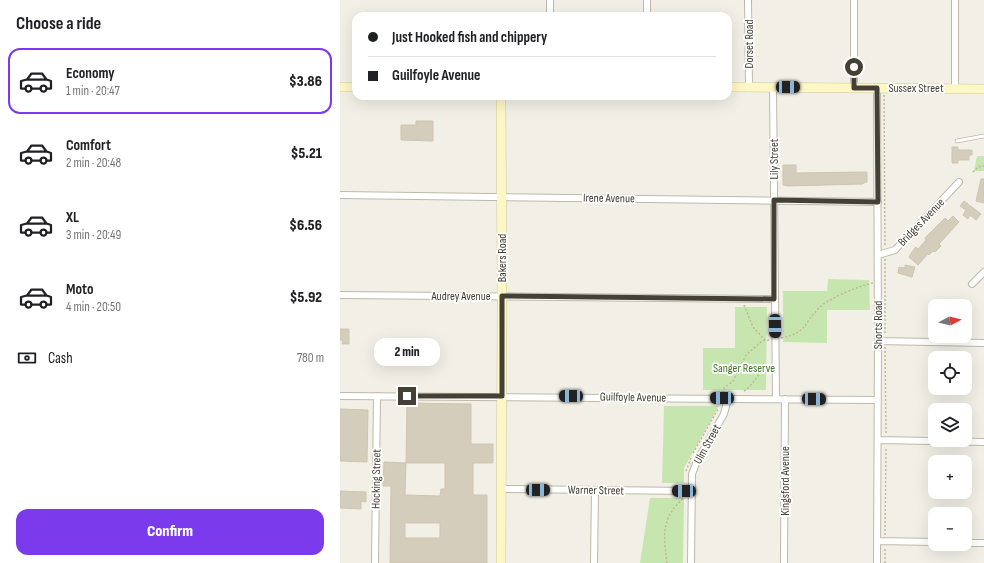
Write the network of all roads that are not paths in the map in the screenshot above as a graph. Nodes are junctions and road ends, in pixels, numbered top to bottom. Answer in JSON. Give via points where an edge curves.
{"nodes":[{"id":1,"x":550,"y":0,"type":"edge"},
{"id":2,"x":647,"y":0,"type":"edge"},
{"id":3,"x":748,"y":0,"type":"edge"},
{"id":4,"x":854,"y":0,"type":"edge"},
{"id":5,"x":955,"y":0,"type":"edge"},
{"id":6,"x":550,"y":12,"type":"edge"},
{"id":7,"x":647,"y":12,"type":"edge"},
{"id":8,"x":340,"y":87,"type":"edge"},
{"id":9,"x":352,"y":87,"type":"edge"},
{"id":10,"x":732,"y":87,"type":"edge"},
{"id":11,"x":749,"y":87,"type":"junction"},
{"id":12,"x":773,"y":87,"type":"junction"},
{"id":13,"x":854,"y":88,"type":"junction"},
{"id":14,"x":877,"y":88,"type":"junction"},
{"id":15,"x":955,"y":88,"type":"junction"},
{"id":16,"x":984,"y":89,"type":"edge"},
{"id":17,"x":501,"y":100,"type":"edge"},
{"id":18,"x":984,"y":136,"type":"edge"},
{"id":19,"x":957,"y":141,"type":"dead end"},
{"id":20,"x":959,"y":182,"type":"dead end"},
{"id":21,"x":340,"y":195,"type":"edge"},
{"id":22,"x":502,"y":197,"type":"junction"},
{"id":23,"x":774,"y":200,"type":"junction"},
{"id":24,"x":878,"y":202,"type":"junction"},
{"id":25,"x":878,"y":255,"type":"junction"},
{"id":26,"x":984,"y":272,"type":"edge"},
{"id":27,"x":972,"y":284,"type":"dead end"},
{"id":28,"x":340,"y":295,"type":"edge"},
{"id":29,"x":502,"y":296,"type":"junction"},
{"id":30,"x":774,"y":299,"type":"junction"},
{"id":31,"x":878,"y":341,"type":"junction"},
{"id":32,"x":984,"y":343,"type":"edge"},
{"id":33,"x":340,"y":396,"type":"edge"},
{"id":34,"x":378,"y":396,"type":"junction"},
{"id":35,"x":502,"y":396,"type":"junction"},
{"id":36,"x":728,"y":398,"type":"junction"},
{"id":37,"x":776,"y":398,"type":"junction"},
{"id":38,"x":785,"y":398,"type":"junction"},
{"id":39,"x":878,"y":400,"type":"junction"},
{"id":40,"x":878,"y":440,"type":"junction"},
{"id":41,"x":984,"y":442,"type":"edge"},
{"id":42,"x":502,"y":489,"type":"junction"},
{"id":43,"x":595,"y":490,"type":"junction"},
{"id":44,"x":692,"y":491,"type":"junction"},
{"id":45,"x":877,"y":541,"type":"junction"},
{"id":46,"x":928,"y":542,"type":"edge"},
{"id":47,"x":972,"y":543,"type":"edge"},
{"id":48,"x":984,"y":543,"type":"edge"},
{"id":49,"x":375,"y":563,"type":"edge"},
{"id":50,"x":501,"y":563,"type":"edge"},
{"id":51,"x":594,"y":563,"type":"edge"},
{"id":52,"x":691,"y":563,"type":"edge"},
{"id":53,"x":784,"y":563,"type":"edge"},
{"id":54,"x":877,"y":563,"type":"edge"}],
"edges":[{"from":1,"to":6,"type":"street"},
{"from":2,"to":7,"type":"street"},
{"from":3,"to":11,"type":"street","name":"Dorset Road"},
{"from":4,"to":13,"type":"street"},
{"from":5,"to":15,"type":"street"},
{"from":8,"to":9,"type":"street"},
{"from":10,"to":11,"type":"street","name":"Sussex Street"},
{"from":11,"to":12,"type":"street","name":"Sussex Street"},
{"from":12,"to":13,"type":"street","name":"Sussex Street"},
{"from":12,"to":23,"type":"street","name":"Lily Street"},
{"from":13,"to":14,"type":"street","name":"Sussex Street"},
{"from":14,"to":15,"type":"street","name":"Sussex Street"},
{"from":14,"to":24,"type":"street","name":"Shorts Road"},
{"from":15,"to":16,"type":"street","name":"Sussex Street"},
{"from":17,"to":22,"type":"street","name":"Bakers Road"},
{"from":18,"to":19,"type":"lane"},
{"from":20,"to":25,"type":"street","name":"Bridges Avenue","via":[[895,250]]},
{"from":21,"to":22,"type":"street","name":"Irene Avenue"},
{"from":22,"to":23,"type":"street","name":"Irene Avenue"},
{"from":22,"to":29,"type":"street","name":"Bakers Road"},
{"from":23,"to":24,"type":"street","name":"Irene Avenue"},
{"from":23,"to":30,"type":"street","name":"Lily Street"},
{"from":24,"to":25,"type":"street","name":"Shorts Road"},
{"from":25,"to":31,"type":"street","name":"Shorts Road"},
{"from":26,"to":27,"type":"street"},
{"from":28,"to":29,"type":"street","name":"Audrey Avenue"},
{"from":29,"to":30,"type":"street","name":"Audrey Avenue"},
{"from":29,"to":35,"type":"street","name":"Bakers Road"},
{"from":30,"to":37,"type":"street","name":"Lily Street"},
{"from":31,"to":32,"type":"street"},
{"from":31,"to":39,"type":"street","name":"Shorts Road"},
{"from":33,"to":34,"type":"street","name":"Guilfoyle Avenue"},
{"from":34,"to":35,"type":"street","name":"Guilfoyle Avenue"},
{"from":34,"to":49,"type":"street","name":"Hocking Street"},
{"from":35,"to":36,"type":"street","name":"Guilfoyle Avenue"},
{"from":35,"to":42,"type":"street","name":"Bakers Road"},
{"from":36,"to":37,"type":"street","name":"Guilfoyle Avenue"},
{"from":36,"to":44,"type":"street","name":"Ulm Street","via":[[724,414],[693,469]]},
{"from":37,"to":38,"type":"street","name":"Guilfoyle Avenue"},
{"from":38,"to":39,"type":"street","name":"Guilfoyle Avenue"},
{"from":38,"to":53,"type":"street","name":"Kingsford Avenue"},
{"from":39,"to":40,"type":"street","name":"Shorts Road"},
{"from":40,"to":41,"type":"street"},
{"from":40,"to":45,"type":"street","name":"Shorts Road"},
{"from":42,"to":43,"type":"street","name":"Warner Street"},
{"from":42,"to":50,"type":"street","name":"Bakers Road"},
{"from":43,"to":44,"type":"street","name":"Warner Street"},
{"from":43,"to":51,"type":"street"},
{"from":44,"to":52,"type":"street","name":"Ulm Street"},
{"from":45,"to":46,"type":"street"},
{"from":45,"to":54,"type":"street","name":"Shorts Road"},
{"from":47,"to":48,"type":"street"}]}
